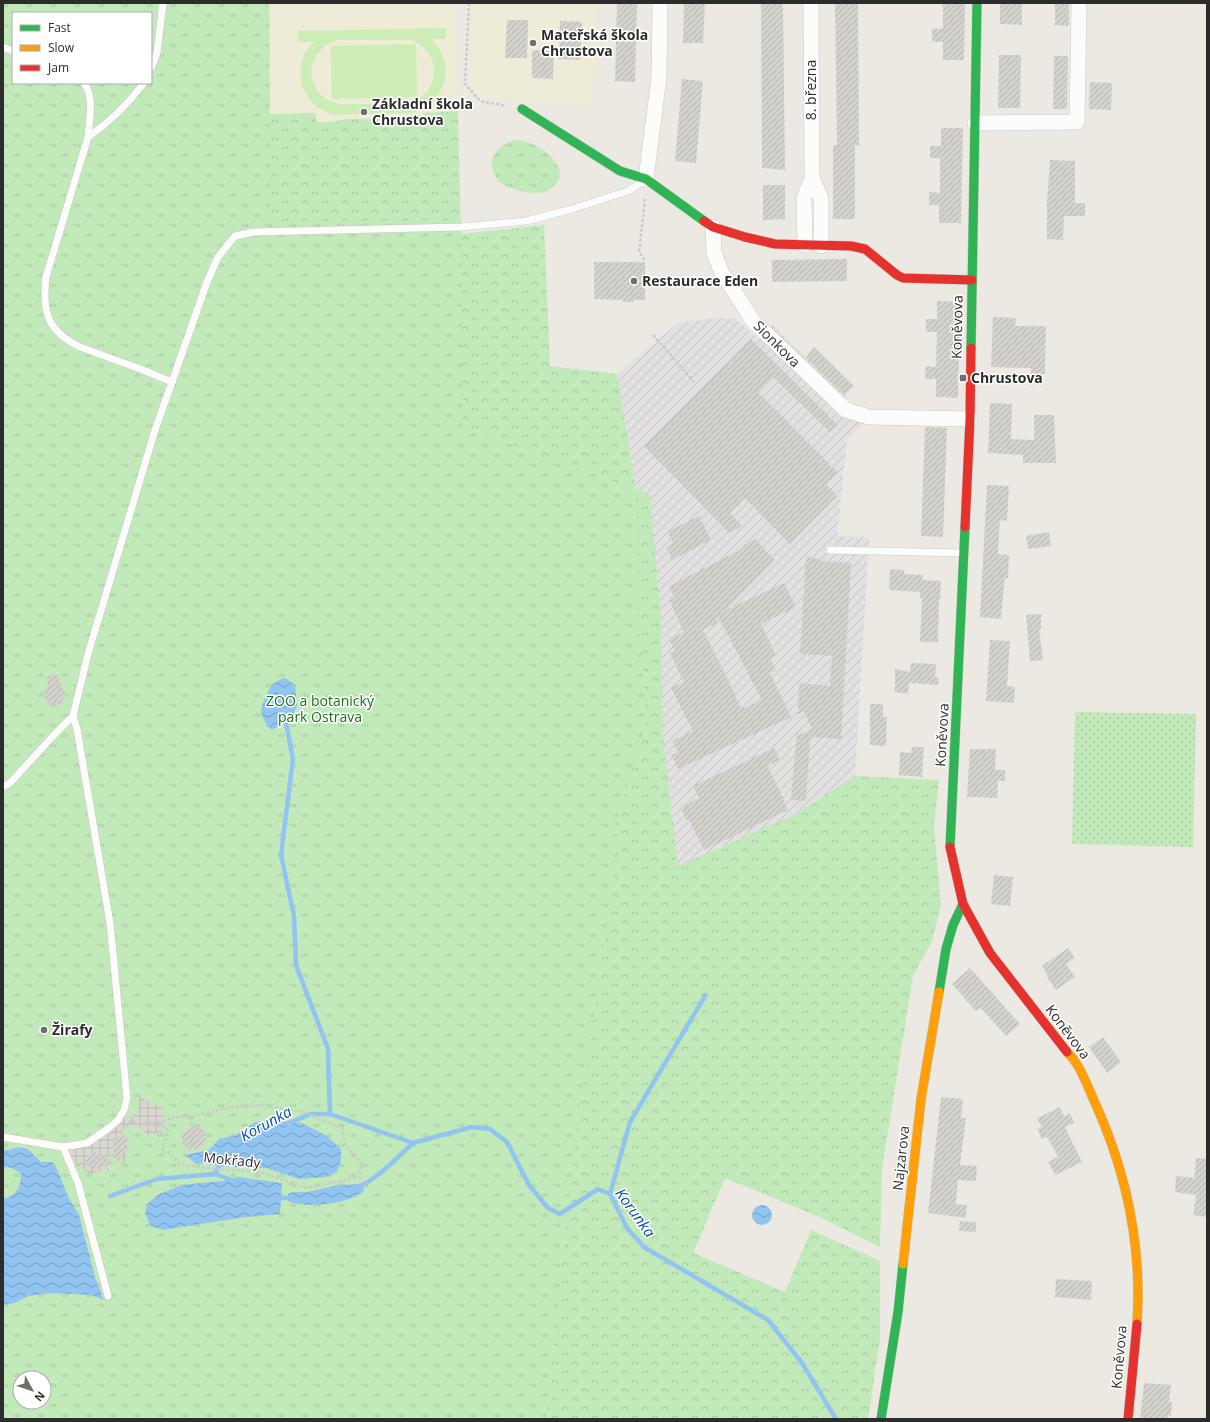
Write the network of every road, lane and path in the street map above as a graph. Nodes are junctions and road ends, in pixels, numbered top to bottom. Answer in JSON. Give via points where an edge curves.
{"nodes":[{"id":1,"x":163,"y":3,"type":"edge"},
{"id":2,"x":469,"y":3,"type":"edge"},
{"id":3,"x":660,"y":3,"type":"edge"},
{"id":4,"x":811,"y":3,"type":"edge"},
{"id":5,"x":978,"y":3,"type":"edge"},
{"id":6,"x":1079,"y":3,"type":"edge"},
{"id":7,"x":152,"y":65,"type":"edge"},
{"id":8,"x":84,"y":84,"type":"edge"},
{"id":9,"x":143,"y":84,"type":"edge"},
{"id":10,"x":522,"y":109,"type":"joint"},
{"id":11,"x":975,"y":123,"type":"junction"},
{"id":12,"x":88,"y":137,"type":"junction"},
{"id":13,"x":812,"y":178,"type":"junction"},
{"id":14,"x":646,"y":179,"type":"junction"},
{"id":15,"x":713,"y":227,"type":"junction"},
{"id":16,"x":805,"y":245,"type":"junction"},
{"id":17,"x":821,"y":246,"type":"junction"},
{"id":18,"x":645,"y":261,"type":"dead end"},
{"id":19,"x":972,"y":280,"type":"junction"},
{"id":20,"x":653,"y":334,"type":"dead end"},
{"id":21,"x":172,"y":382,"type":"junction"},
{"id":22,"x":694,"y":382,"type":"dead end"},
{"id":23,"x":970,"y":419,"type":"junction"},
{"id":24,"x":830,"y":550,"type":"dead end"},
{"id":25,"x":964,"y":553,"type":"junction"},
{"id":26,"x":73,"y":716,"type":"junction"},
{"id":27,"x":3,"y":787,"type":"edge"},
{"id":28,"x":963,"y":904,"type":"junction"},
{"id":29,"x":189,"y":1117,"type":"junction"},
{"id":30,"x":163,"y":1124,"type":"junction"},
{"id":31,"x":192,"y":1132,"type":"dead end"},
{"id":32,"x":3,"y":1137,"type":"edge"},
{"id":33,"x":63,"y":1147,"type":"junction"},
{"id":34,"x":108,"y":1296,"type":"dead end"},
{"id":35,"x":881,"y":1419,"type":"edge"},
{"id":36,"x":1128,"y":1419,"type":"edge"}],
"edges":[{"from":1,"to":7,"type":"lane"},
{"from":2,"to":10,"type":"path","via":[[465,84],[480,102]]},
{"from":3,"to":14,"type":"street","via":[[658,78]]},
{"from":4,"to":13,"type":"street","name":"8. března"},
{"from":5,"to":11,"type":"street","name":"Koněvova"},
{"from":6,"to":11,"type":"street","via":[[1077,122]]},
{"from":8,"to":12,"type":"lane","via":[[91,104]]},
{"from":9,"to":12,"type":"lane","via":[[103,127]]},
{"from":10,"to":14,"type":"street","via":[[620,171]]},
{"from":11,"to":19,"type":"street","name":"Koněvova"},
{"from":12,"to":21,"type":"lane","via":[[46,277],[44,296],[47,313],[53,327],[72,343]]},
{"from":13,"to":16,"type":"street","name":"8. března","via":[[804,198]]},
{"from":13,"to":17,"type":"street","name":"8. března","via":[[821,198]]},
{"from":14,"to":15,"type":"street"},
{"from":14,"to":18,"type":"path","via":[[640,252]]},
{"from":14,"to":21,"type":"lane","via":[[628,191],[526,220],[461,227],[253,232],[235,236],[218,256]]},
{"from":15,"to":16,"type":"street","via":[[775,244]]},
{"from":15,"to":23,"type":"street","name":"Sionkova","via":[[714,253],[720,271],[753,321],[846,410],[869,417]]},
{"from":16,"to":17,"type":"street"},
{"from":17,"to":19,"type":"street","via":[[851,246],[865,249],[903,278]]},
{"from":19,"to":23,"type":"street","name":"Koněvova"},
{"from":20,"to":22,"type":"path"},
{"from":21,"to":26,"type":"lane","via":[[155,430],[88,654]]},
{"from":23,"to":25,"type":"street","name":"Koněvova"},
{"from":24,"to":25,"type":"lane"},
{"from":25,"to":28,"type":"street","name":"Koněvova","via":[[950,852]]},
{"from":26,"to":27,"type":"lane","via":[[11,782]]},
{"from":26,"to":33,"type":"lane","via":[[110,923],[127,1098],[118,1120],[109,1128],[88,1143]]},
{"from":28,"to":35,"type":"street","name":"Najzarova","via":[[946,949],[921,1099],[898,1312]]},
{"from":28,"to":36,"type":"street","name":"Koněvova","via":[[990,953],[1078,1066],[1118,1162],[1135,1241],[1139,1295]]},
{"from":29,"to":30,"type":"path","name":"Mokřady","via":[[173,1117]]},
{"from":29,"to":30,"type":"path","name":"Mokřady","via":[[230,1107],[262,1105],[303,1112],[342,1128],[345,1145],[361,1163],[360,1177],[306,1188],[261,1172],[189,1166],[179,1163],[170,1152],[162,1152],[168,1130]]},
{"from":29,"to":31,"type":"path"},
{"from":30,"to":30,"type":"path","via":[[126,1122]]},
{"from":32,"to":33,"type":"lane"},
{"from":33,"to":34,"type":"lane","via":[[78,1183]]}]}
